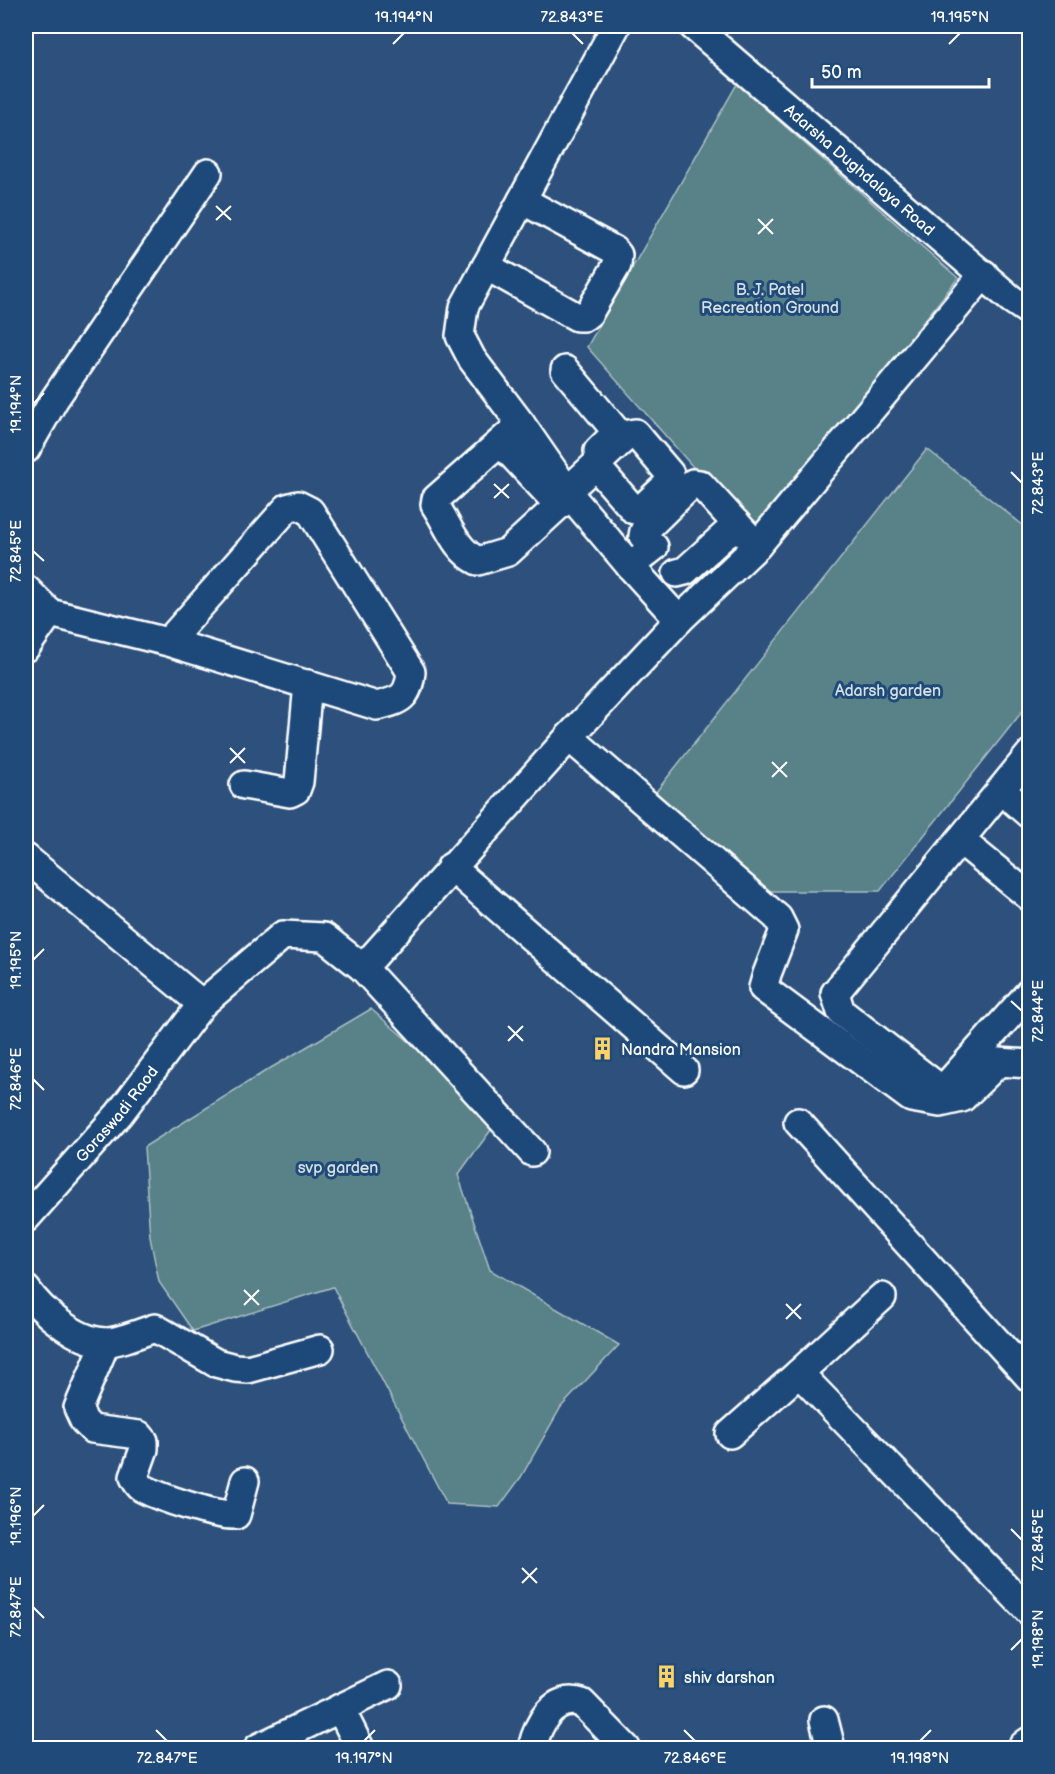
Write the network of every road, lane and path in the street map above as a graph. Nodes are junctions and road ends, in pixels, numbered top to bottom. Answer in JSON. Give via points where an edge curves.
{"nodes":[{"id":1,"x":616,"y":26,"type":"edge"},
{"id":2,"x":693,"y":26,"type":"edge"},
{"id":3,"x":208,"y":173,"type":"dead end"},
{"id":4,"x":522,"y":200,"type":"junction"},
{"id":5,"x":486,"y":266,"type":"junction"},
{"id":6,"x":984,"y":274,"type":"junction"},
{"id":7,"x":1029,"y":312,"type":"edge"},
{"id":8,"x":565,"y":370,"type":"dead end"},
{"id":9,"x":521,"y":424,"type":"junction"},
{"id":10,"x":501,"y":442,"type":"junction"},
{"id":11,"x":26,"y":449,"type":"edge"},
{"id":12,"x":595,"y":465,"type":"junction"},
{"id":13,"x":565,"y":494,"type":"junction"},
{"id":14,"x":631,"y":506,"type":"junction"},
{"id":15,"x":737,"y":524,"type":"junction"},
{"id":16,"x":602,"y":533,"type":"junction"},
{"id":17,"x":757,"y":546,"type":"junction"},
{"id":18,"x":664,"y":558,"type":"junction"},
{"id":19,"x":630,"y":566,"type":"junction"},
{"id":20,"x":26,"y":589,"type":"edge"},
{"id":21,"x":50,"y":613,"type":"junction"},
{"id":22,"x":679,"y":620,"type":"junction"},
{"id":23,"x":168,"y":642,"type":"junction"},
{"id":24,"x":26,"y":647,"type":"edge"},
{"id":25,"x":308,"y":684,"type":"junction"},
{"id":26,"x":569,"y":737,"type":"junction"},
{"id":27,"x":1029,"y":754,"type":"edge"},
{"id":28,"x":244,"y":785,"type":"dead end"},
{"id":29,"x":1000,"y":790,"type":"junction"},
{"id":30,"x":1029,"y":815,"type":"edge"},
{"id":31,"x":960,"y":840,"type":"junction"},
{"id":32,"x":26,"y":858,"type":"edge"},
{"id":33,"x":451,"y":867,"type":"junction"},
{"id":34,"x":1029,"y":897,"type":"edge"},
{"id":35,"x":363,"y":968,"type":"junction"},
{"id":36,"x":1029,"y":992,"type":"edge"},
{"id":37,"x":202,"y":1004,"type":"junction"},
{"id":38,"x":1029,"y":1064,"type":"edge"},
{"id":39,"x":684,"y":1070,"type":"dead end"},
{"id":40,"x":798,"y":1122,"type":"dead end"},
{"id":41,"x":532,"y":1152,"type":"dead end"},
{"id":42,"x":26,"y":1218,"type":"edge"},
{"id":43,"x":26,"y":1289,"type":"edge"},
{"id":44,"x":882,"y":1297,"type":"dead end"},
{"id":45,"x":106,"y":1342,"type":"junction"},
{"id":46,"x":320,"y":1349,"type":"dead end"},
{"id":47,"x":799,"y":1373,"type":"junction"},
{"id":48,"x":1029,"y":1378,"type":"edge"},
{"id":49,"x":730,"y":1434,"type":"dead end"},
{"id":50,"x":245,"y":1481,"type":"dead end"},
{"id":51,"x":1029,"y":1612,"type":"edge"},
{"id":52,"x":388,"y":1685,"type":"dead end"},
{"id":53,"x":340,"y":1708,"type":"junction"},
{"id":54,"x":824,"y":1720,"type":"dead end"},
{"id":55,"x":1029,"y":1744,"type":"edge"},
{"id":56,"x":258,"y":1749,"type":"edge"},
{"id":57,"x":360,"y":1749,"type":"edge"},
{"id":58,"x":532,"y":1749,"type":"edge"},
{"id":59,"x":627,"y":1749,"type":"edge"},
{"id":60,"x":831,"y":1749,"type":"edge"},
{"id":61,"x":1025,"y":1749,"type":"edge"}],
"edges":[{"from":1,"to":4,"type":"street"},
{"from":2,"to":6,"type":"street","name":"Adarsha Dughdalaya Road"},
{"from":3,"to":11,"type":"street","via":[[54,400]]},
{"from":4,"to":5,"type":"street"},
{"from":4,"to":5,"type":"street","via":[[614,250],[617,265],[584,317]]},
{"from":5,"to":9,"type":"street","via":[[464,307],[460,336],[472,359]]},
{"from":6,"to":7,"type":"street","name":"Adarsha Dughdalaya Road"},
{"from":6,"to":17,"type":"street"},
{"from":8,"to":13,"type":"street","via":[[617,432]]},
{"from":9,"to":10,"type":"street"},
{"from":9,"to":13,"type":"street"},
{"from":10,"to":13,"type":"street"},
{"from":10,"to":13,"type":"street","via":[[436,499],[435,505],[449,531],[470,557],[478,561],[508,552]]},
{"from":12,"to":13,"type":"street"},
{"from":12,"to":14,"type":"street"},
{"from":12,"to":14,"type":"street","via":[[635,433],[670,474],[671,481],[640,510]]},
{"from":13,"to":16,"type":"street"},
{"from":14,"to":16,"type":"street"},
{"from":15,"to":17,"type":"street"},
{"from":15,"to":18,"type":"street","via":[[685,571]]},
{"from":15,"to":18,"type":"street","via":[[700,484],[693,483],[644,531],[643,536]]},
{"from":16,"to":19,"type":"street"},
{"from":17,"to":22,"type":"street"},
{"from":18,"to":19,"type":"street"},
{"from":19,"to":22,"type":"street"},
{"from":20,"to":21,"type":"street"},
{"from":21,"to":23,"type":"street"},
{"from":21,"to":24,"type":"street"},
{"from":22,"to":26,"type":"street"},
{"from":23,"to":25,"type":"street"},
{"from":23,"to":25,"type":"street","via":[[286,508],[298,505],[310,511],[411,672],[409,688],[397,701],[377,706]]},
{"from":25,"to":28,"type":"street","via":[[296,790],[290,793]]},
{"from":26,"to":33,"type":"street"},
{"from":26,"to":38,"type":"street","via":[[778,918],[784,930],[764,988],[911,1098],[940,1103],[962,1098],[999,1062]]},
{"from":27,"to":29,"type":"street"},
{"from":29,"to":30,"type":"street"},
{"from":29,"to":31,"type":"street"},
{"from":31,"to":34,"type":"street"},
{"from":31,"to":36,"type":"street","via":[[835,993],[841,1012],[938,1087],[948,1084]]},
{"from":32,"to":37,"type":"street"},
{"from":33,"to":35,"type":"street"},
{"from":33,"to":39,"type":"street"},
{"from":35,"to":37,"type":"street","name":"Goraswadi Raod","via":[[324,936],[283,935]]},
{"from":35,"to":41,"type":"street","name":"Goraswadi Raod"},
{"from":37,"to":42,"type":"street","name":"Goraswadi Raod","via":[[119,1114]]},
{"from":40,"to":48,"type":"street"},
{"from":43,"to":45,"type":"street","via":[[34,1301],[71,1332]]},
{"from":44,"to":47,"type":"street"},
{"from":45,"to":46,"type":"street","via":[[155,1328],[216,1363],[248,1369]]},
{"from":45,"to":50,"type":"street","via":[[78,1408],[92,1429],[139,1435],[144,1441],[134,1477],[140,1487],[191,1507],[236,1515]]},
{"from":47,"to":49,"type":"street"},
{"from":47,"to":51,"type":"street"},
{"from":52,"to":53,"type":"street"},
{"from":53,"to":56,"type":"street"},
{"from":53,"to":57,"type":"street"},
{"from":54,"to":60,"type":"street"},
{"from":55,"to":61,"type":"street"},
{"from":58,"to":59,"type":"street","via":[[547,1716],[561,1701],[573,1700],[582,1703]]}]}
